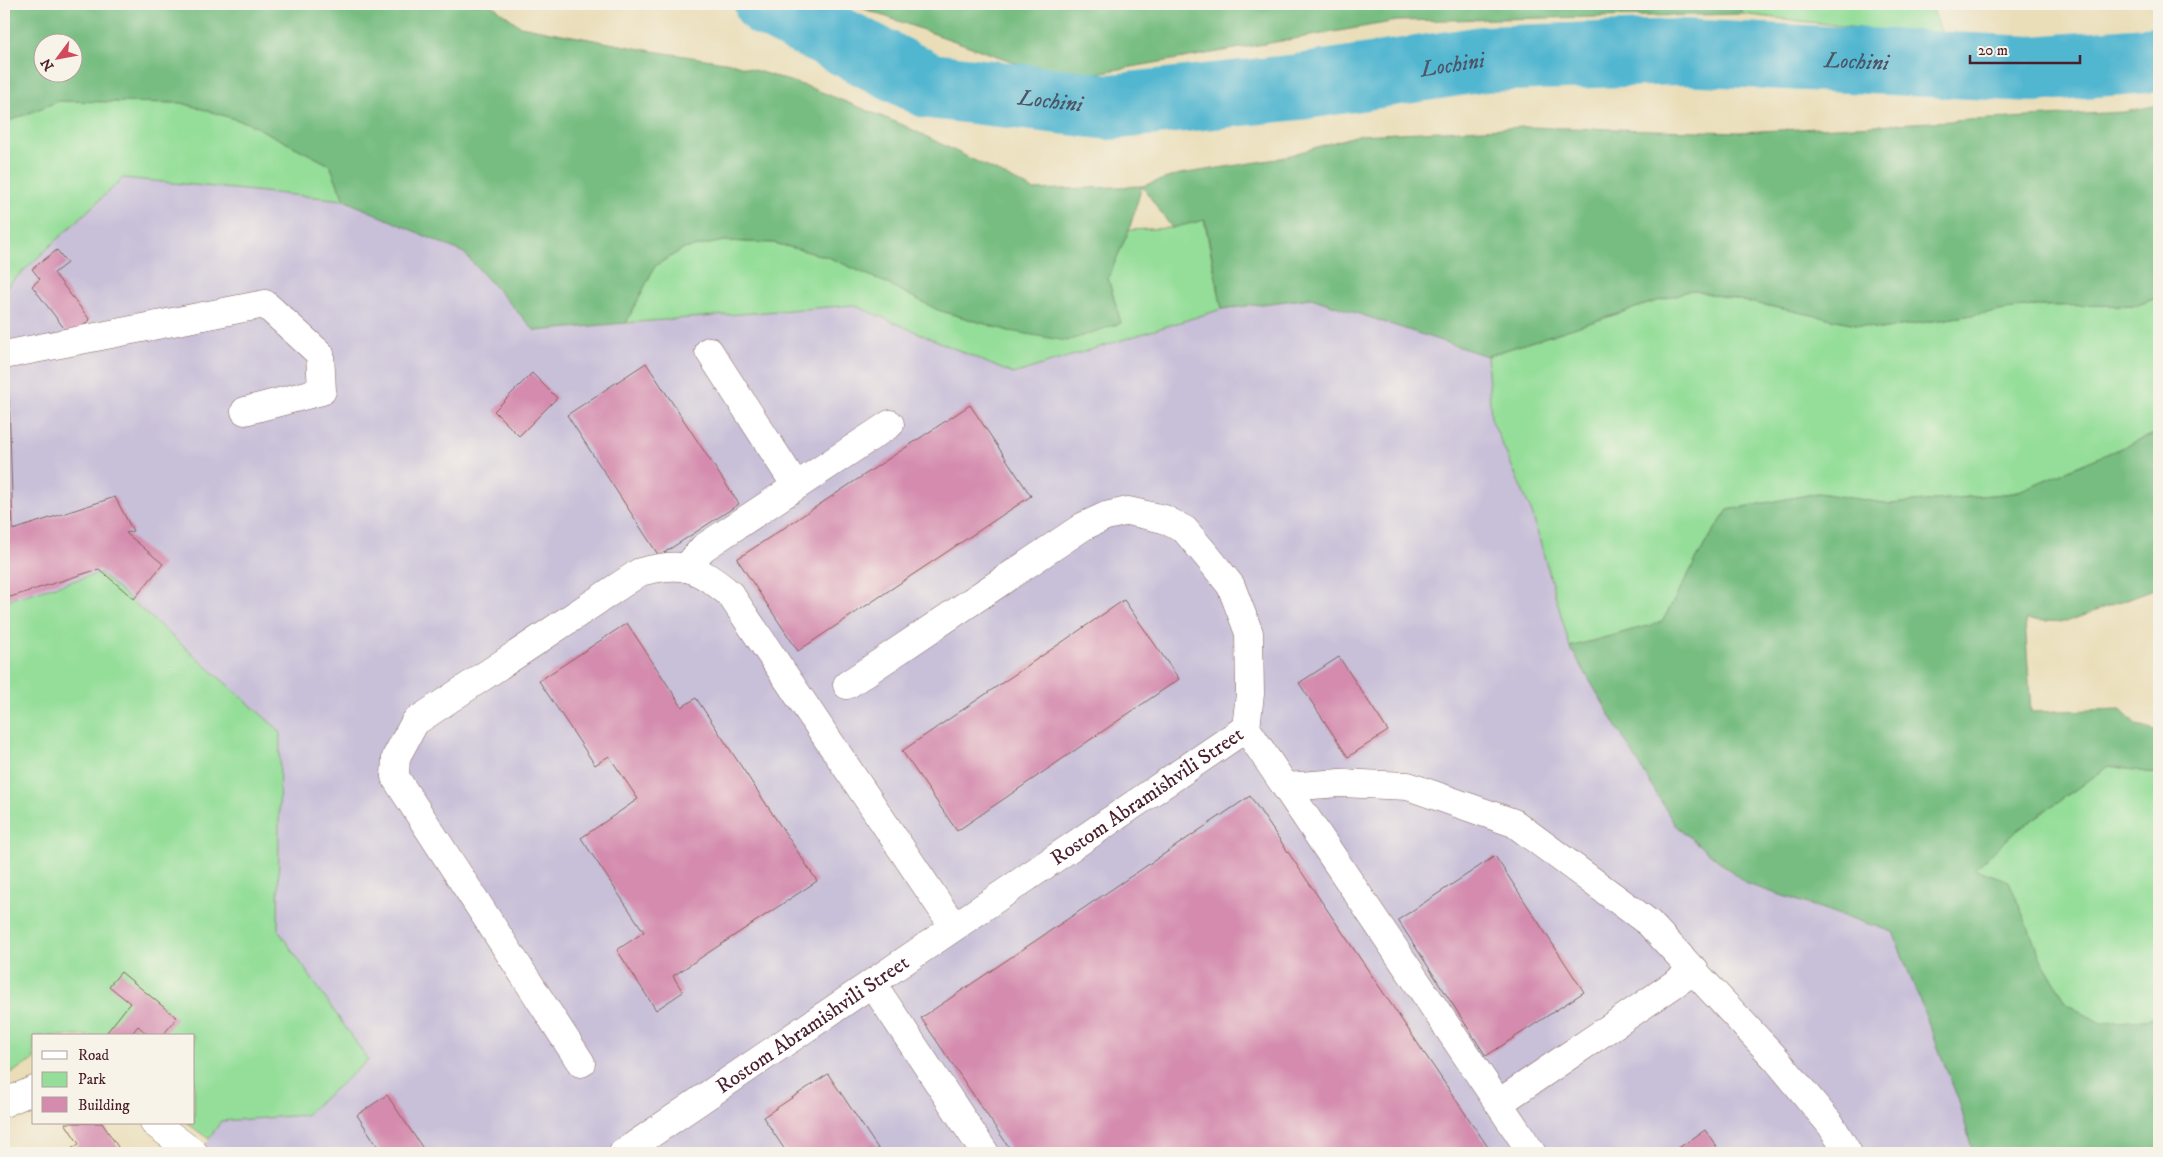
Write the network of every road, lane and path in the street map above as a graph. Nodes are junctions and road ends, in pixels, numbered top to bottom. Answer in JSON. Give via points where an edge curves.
{"nodes":[{"id":1,"x":1927,"y":4,"type":"edge"},
{"id":2,"x":1923,"y":7,"type":"dead end"},
{"id":3,"x":709,"y":351,"type":"dead end"},
{"id":4,"x":4,"y":355,"type":"edge"},
{"id":5,"x":245,"y":411,"type":"dead end"},
{"id":6,"x":890,"y":424,"type":"dead end"},
{"id":7,"x":796,"y":486,"type":"junction"},
{"id":8,"x":686,"y":568,"type":"junction"},
{"id":9,"x":847,"y":685,"type":"dead end"},
{"id":10,"x":1246,"y":728,"type":"junction"},
{"id":11,"x":1286,"y":787,"type":"junction"},
{"id":12,"x":954,"y":927,"type":"junction"},
{"id":13,"x":1695,"y":970,"type":"junction"},
{"id":14,"x":872,"y":983,"type":"junction"},
{"id":15,"x":582,"y":1063,"type":"dead end"},
{"id":16,"x":32,"y":1091,"type":"edge"},
{"id":17,"x":4,"y":1101,"type":"edge"},
{"id":18,"x":1498,"y":1103,"type":"junction"},
{"id":19,"x":155,"y":1124,"type":"edge"},
{"id":20,"x":639,"y":1149,"type":"edge"},
{"id":21,"x":194,"y":1153,"type":"edge"},
{"id":22,"x":985,"y":1153,"type":"edge"},
{"id":23,"x":1532,"y":1153,"type":"edge"},
{"id":24,"x":1848,"y":1153,"type":"edge"}],
"edges":[{"from":1,"to":2,"type":"path"},
{"from":3,"to":7,"type":"street"},
{"from":4,"to":5,"type":"street","via":[[265,304],[320,354],[322,391]]},
{"from":6,"to":7,"type":"street"},
{"from":7,"to":8,"type":"street","via":[[703,548]]},
{"from":8,"to":12,"type":"street","via":[[706,575],[730,594]]},
{"from":8,"to":15,"type":"street","via":[[666,565],[640,572],[415,722],[396,757],[395,777]]},
{"from":9,"to":10,"type":"street","via":[[1084,526],[1128,511],[1164,519],[1185,530],[1231,586],[1249,634],[1250,694]]},
{"from":10,"to":11,"type":"street","name":"Rostom Abramishvili Street"},
{"from":10,"to":12,"type":"street","name":"Rostom Abramishvili Street"},
{"from":11,"to":13,"type":"street","via":[[1340,783],[1408,786],[1514,824],[1649,923]]},
{"from":11,"to":18,"type":"street","name":"Rostom Abramishvili Street"},
{"from":12,"to":14,"type":"street","name":"Rostom Abramishvili Street"},
{"from":13,"to":18,"type":"street"},
{"from":13,"to":24,"type":"street","via":[[1777,1060],[1831,1125]]},
{"from":14,"to":20,"type":"street","name":"Rostom Abramishvili Street"},
{"from":14,"to":22,"type":"street"},
{"from":16,"to":17,"type":"street"},
{"from":18,"to":23,"type":"street","name":"Rostom Abramishvili Street"},
{"from":19,"to":21,"type":"street"}]}
